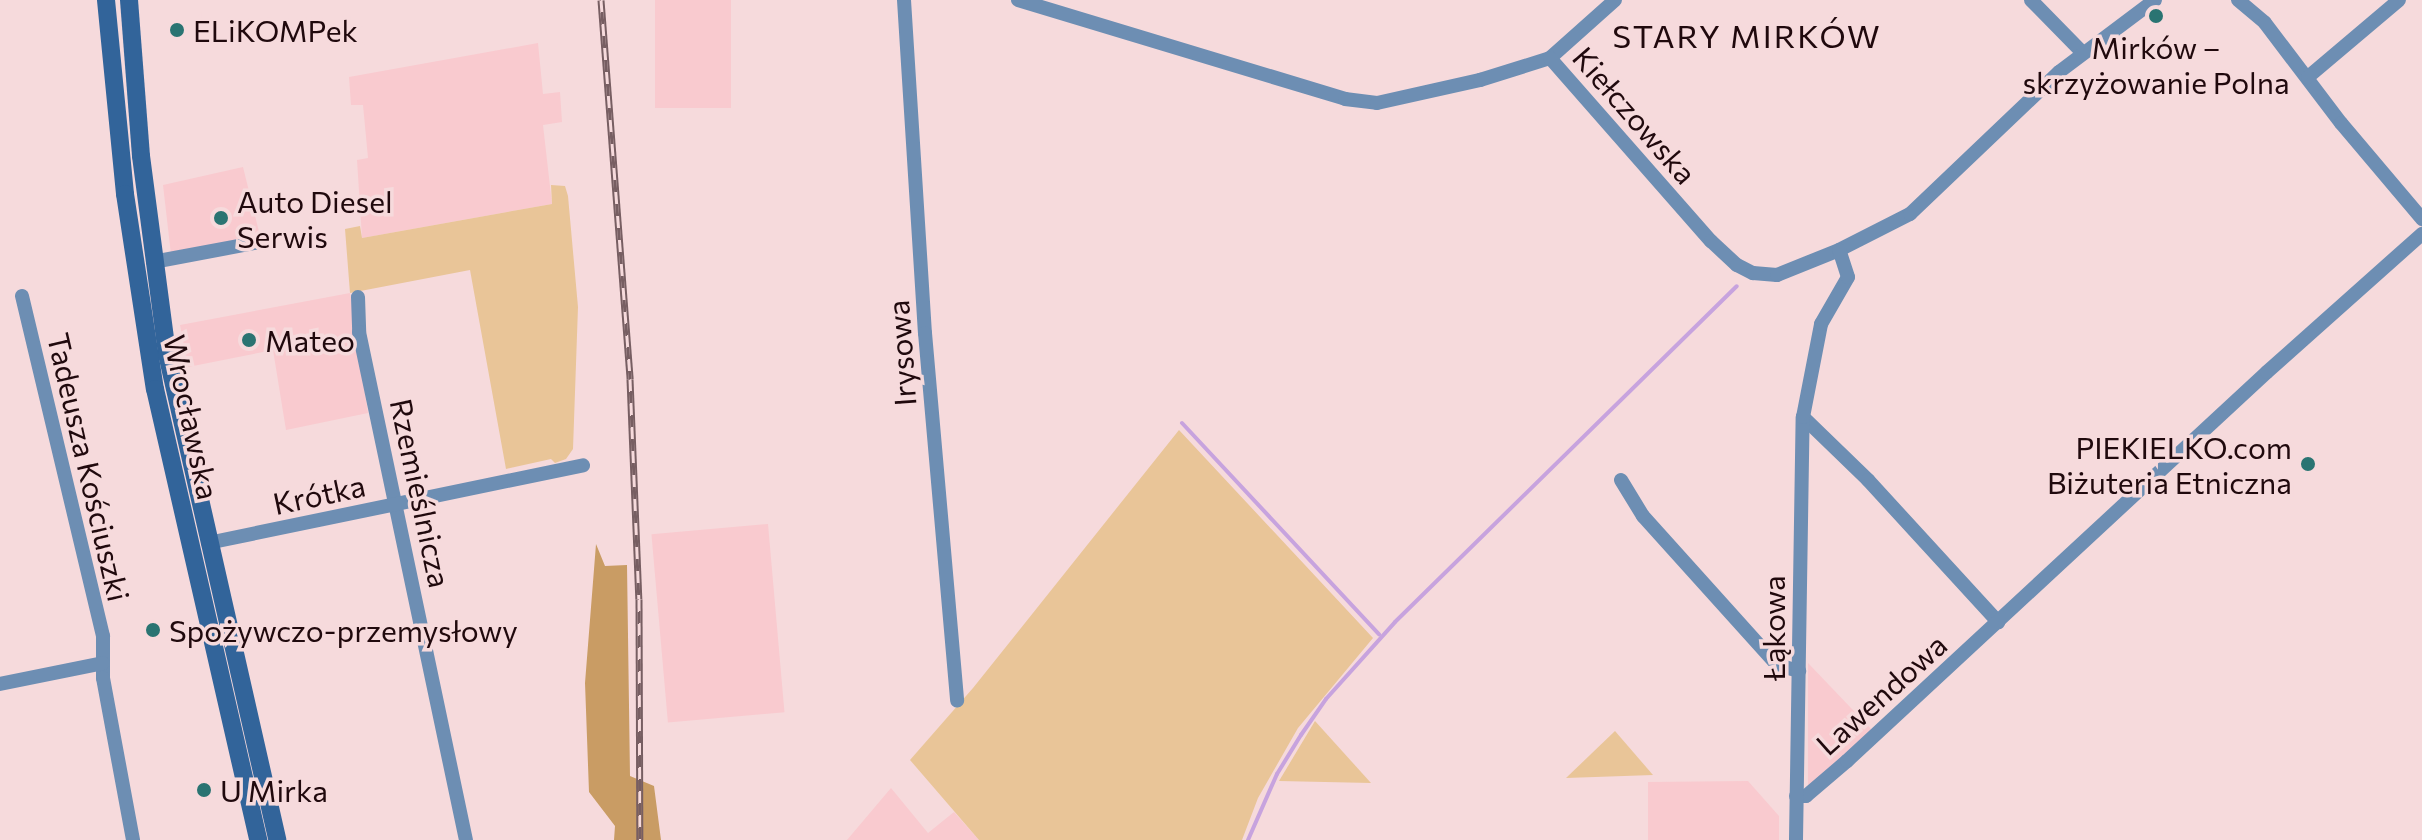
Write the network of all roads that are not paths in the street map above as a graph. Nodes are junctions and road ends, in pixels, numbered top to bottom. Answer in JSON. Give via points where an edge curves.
{"nodes":[{"id":1,"x":106,"y":0,"type":"edge"},
{"id":2,"x":129,"y":0,"type":"edge"},
{"id":3,"x":904,"y":0,"type":"edge"},
{"id":4,"x":1018,"y":0,"type":"edge"},
{"id":5,"x":1615,"y":0,"type":"edge"},
{"id":6,"x":2031,"y":0,"type":"edge"},
{"id":7,"x":2155,"y":0,"type":"edge"},
{"id":8,"x":2238,"y":0,"type":"edge"},
{"id":9,"x":2399,"y":0,"type":"edge"},
{"id":10,"x":2082,"y":52,"type":"junction"},
{"id":11,"x":1550,"y":58,"type":"junction"},
{"id":12,"x":2308,"y":77,"type":"junction"},
{"id":13,"x":2420,"y":210,"type":"edge"},
{"id":14,"x":2422,"y":234,"type":"edge"},
{"id":15,"x":255,"y":243,"type":"dead end"},
{"id":16,"x":1839,"y":250,"type":"junction"},
{"id":17,"x":153,"y":262,"type":"junction"},
{"id":18,"x":22,"y":296,"type":"dead end"},
{"id":19,"x":358,"y":297,"type":"dead end"},
{"id":20,"x":1803,"y":417,"type":"junction"},
{"id":21,"x":583,"y":465,"type":"dead end"},
{"id":22,"x":1621,"y":480,"type":"dead end"},
{"id":23,"x":396,"y":504,"type":"junction"},
{"id":24,"x":208,"y":543,"type":"junction"},
{"id":25,"x":1998,"y":622,"type":"junction"},
{"id":26,"x":103,"y":663,"type":"junction"},
{"id":27,"x":1799,"y":671,"type":"junction"},
{"id":28,"x":0,"y":684,"type":"edge"},
{"id":29,"x":957,"y":701,"type":"dead end"},
{"id":30,"x":1796,"y":796,"type":"junction"},
{"id":31,"x":133,"y":840,"type":"edge"},
{"id":32,"x":258,"y":840,"type":"edge"},
{"id":33,"x":277,"y":840,"type":"edge"},
{"id":34,"x":466,"y":840,"type":"edge"},
{"id":35,"x":1796,"y":840,"type":"edge"}],
"edges":[{"from":1,"to":32,"type":"main road","name":"Wrocławska","via":[[125,194],[155,389]]},
{"from":2,"to":17,"type":"main road","name":"Wrocławska"},
{"from":3,"to":29,"type":"street","name":"Irysowa","via":[[925,333]]},
{"from":4,"to":11,"type":"street","name":"Kiełczowska","via":[[1368,103],[1409,98]]},
{"from":5,"to":11,"type":"street"},
{"from":6,"to":10,"type":"street"},
{"from":7,"to":10,"type":"street","name":"Kiełczowska"},
{"from":8,"to":12,"type":"street","via":[[2265,23]]},
{"from":9,"to":12,"type":"street"},
{"from":10,"to":16,"type":"street","name":"Kiełczowska","via":[[1916,209]]},
{"from":11,"to":16,"type":"street","name":"Kiełczowska","via":[[1737,265],[1777,275]]},
{"from":12,"to":13,"type":"street","via":[[2341,123]]},
{"from":14,"to":25,"type":"street","name":"Lawendowa"},
{"from":15,"to":17,"type":"street"},
{"from":16,"to":20,"type":"street","name":"Łąkowa","via":[[1848,277],[1821,324]]},
{"from":17,"to":24,"type":"main road","name":"Wrocławska"},
{"from":18,"to":26,"type":"street","name":"Tadeusza Kościuszki","via":[[103,636]]},
{"from":19,"to":23,"type":"street","name":"Rzemieślnicza","via":[[359,332]]},
{"from":20,"to":25,"type":"street"},
{"from":20,"to":27,"type":"street","name":"Łąkowa"},
{"from":21,"to":23,"type":"street","name":"Krótka"},
{"from":22,"to":27,"type":"street","via":[[1643,516],[1777,665]]},
{"from":23,"to":24,"type":"street","name":"Krótka"},
{"from":23,"to":34,"type":"street","name":"Rzemieślnicza"},
{"from":24,"to":33,"type":"main road","name":"Wrocławska"},
{"from":25,"to":30,"type":"street","name":"Lawendowa","via":[[1817,787]]},
{"from":26,"to":28,"type":"street"},
{"from":26,"to":31,"type":"street","name":"Tadeusza Kościuszki"},
{"from":27,"to":30,"type":"street","name":"Łąkowa"},
{"from":30,"to":35,"type":"street","name":"Łąkowa"}]}
